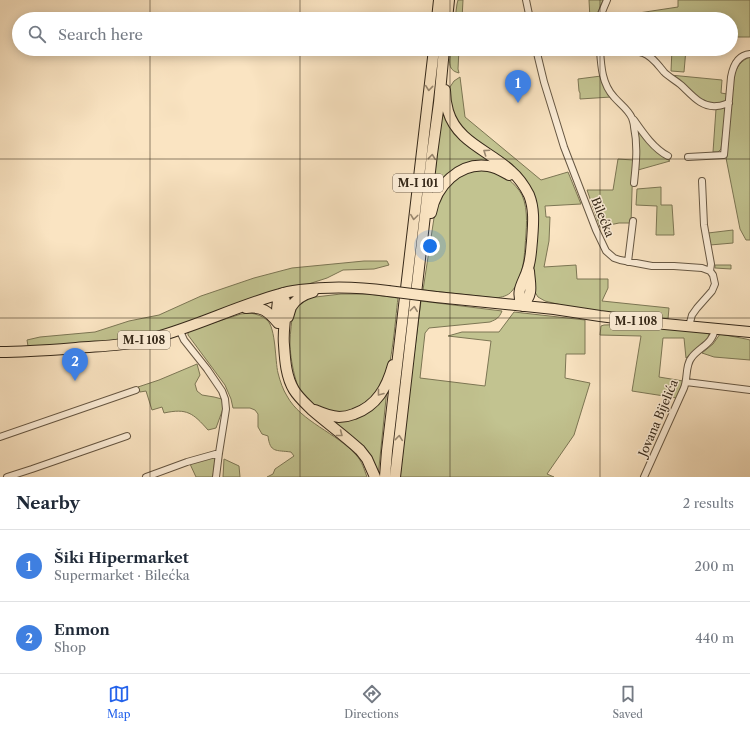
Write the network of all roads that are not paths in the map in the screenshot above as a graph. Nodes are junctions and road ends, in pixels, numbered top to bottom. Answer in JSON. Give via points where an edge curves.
{"nodes":[{"id":1,"x":439,"y":0,"type":"edge"},
{"id":2,"x":450,"y":0,"type":"edge"},
{"id":3,"x":526,"y":0,"type":"edge"},
{"id":4,"x":607,"y":0,"type":"edge"},
{"id":5,"x":438,"y":12,"type":"edge"},
{"id":6,"x":448,"y":12,"type":"edge"},
{"id":7,"x":529,"y":12,"type":"edge"},
{"id":8,"x":602,"y":12,"type":"edge"},
{"id":9,"x":750,"y":54,"type":"edge"},
{"id":10,"x":433,"y":56,"type":"edge"},
{"id":11,"x":443,"y":56,"type":"edge"},
{"id":12,"x":538,"y":56,"type":"edge"},
{"id":13,"x":601,"y":56,"type":"edge"},
{"id":14,"x":649,"y":56,"type":"edge"},
{"id":15,"x":442,"y":72,"type":"junction"},
{"id":16,"x":729,"y":103,"type":"junction"},
{"id":17,"x":633,"y":119,"type":"junction"},
{"id":18,"x":668,"y":156,"type":"dead end"},
{"id":19,"x":688,"y":157,"type":"dead end"},
{"id":20,"x":702,"y":181,"type":"dead end"},
{"id":21,"x":634,"y":183,"type":"dead end"},
{"id":22,"x":524,"y":188,"type":"junction"},
{"id":23,"x":633,"y":221,"type":"dead end"},
{"id":24,"x":628,"y":262,"type":"junction"},
{"id":25,"x":710,"y":271,"type":"junction"},
{"id":26,"x":418,"y":279,"type":"junction"},
{"id":27,"x":526,"y":286,"type":"junction"},
{"id":28,"x":328,"y":288,"type":"junction"},
{"id":29,"x":282,"y":294,"type":"junction"},
{"id":30,"x":496,"y":303,"type":"junction"},
{"id":31,"x":522,"y":306,"type":"junction"},
{"id":32,"x":554,"y":309,"type":"junction"},
{"id":33,"x":221,"y":314,"type":"junction"},
{"id":34,"x":403,"y":316,"type":"junction"},
{"id":35,"x":278,"y":323,"type":"junction"},
{"id":36,"x":689,"y":326,"type":"junction"},
{"id":37,"x":715,"y":328,"type":"junction"},
{"id":38,"x":179,"y":329,"type":"junction"},
{"id":39,"x":750,"y":332,"type":"edge"},
{"id":40,"x":283,"y":336,"type":"junction"},
{"id":41,"x":0,"y":352,"type":"edge"},
{"id":42,"x":686,"y":382,"type":"junction"},
{"id":43,"x":136,"y":390,"type":"dead end"},
{"id":44,"x":750,"y":390,"type":"edge"},
{"id":45,"x":310,"y":409,"type":"junction"},
{"id":46,"x":127,"y":436,"type":"dead end"},
{"id":47,"x":0,"y":437,"type":"edge"},
{"id":48,"x":219,"y":453,"type":"junction"},
{"id":49,"x":7,"y":477,"type":"edge"},
{"id":50,"x":146,"y":477,"type":"edge"},
{"id":51,"x":216,"y":477,"type":"edge"},
{"id":52,"x":375,"y":477,"type":"edge"},
{"id":53,"x":385,"y":477,"type":"edge"},
{"id":54,"x":395,"y":477,"type":"edge"},
{"id":55,"x":644,"y":477,"type":"edge"}],
"edges":[{"from":1,"to":5,"type":"main road"},
{"from":2,"to":6,"type":"main road"},
{"from":3,"to":7,"type":"street"},
{"from":4,"to":8,"type":"street"},
{"from":9,"to":16,"type":"street","via":[[740,58],[733,67]]},
{"from":10,"to":34,"type":"main road","number":"M-I 101","one_way":true},
{"from":11,"to":15,"type":"main road","number":"M-I 101"},
{"from":12,"to":24,"type":"street","name":"Bilećka","via":[[564,147],[596,230],[606,250],[614,258]]},
{"from":13,"to":17,"type":"street","via":[[602,70],[612,95]]},
{"from":14,"to":16,"type":"street","via":[[702,103],[713,106]]},
{"from":22,"to":15,"type":"main road","one_way":true,"via":[[511,170],[474,145],[453,123],[448,111]]},
{"from":26,"to":15,"type":"main road","number":"M-I 101","one_way":true},
{"from":16,"to":19,"type":"street","via":[[724,155]]},
{"from":17,"to":18,"type":"street","via":[[645,136]]},
{"from":17,"to":21,"type":"street","via":[[637,151]]},
{"from":20,"to":25,"type":"street"},
{"from":22,"to":26,"type":"main road","via":[[508,174],[488,166],[465,169],[449,179],[433,204],[423,271]]},
{"from":22,"to":27,"type":"main road","via":[[532,204],[533,222]]},
{"from":23,"to":24,"type":"street"},
{"from":24,"to":25,"type":"street","name":"Bilećka","via":[[652,266],[702,268]]},
{"from":25,"to":36,"type":"street","via":[[715,281],[714,287],[692,315]]},
{"from":54,"to":26,"type":"main road","number":"M-I 101","one_way":true},
{"from":27,"to":30,"type":"main road","via":[[510,298]]},
{"from":27,"to":31,"type":"main road","via":[[529,297]]},
{"from":27,"to":32,"type":"main road","via":[[538,300]]},
{"from":28,"to":29,"type":"main road","number":"M-I 108"},
{"from":28,"to":30,"type":"main road","number":"M-I 108","bridge":true,"via":[[354,287]]},
{"from":28,"to":40,"type":"main road","via":[[298,299],[291,307]]},
{"from":29,"to":33,"type":"main road","number":"M-I 108"},
{"from":29,"to":35,"type":"main road","via":[[277,306]]},
{"from":29,"to":40,"type":"main road","via":[[286,305]]},
{"from":30,"to":31,"type":"main road","number":"M-I 108"},
{"from":31,"to":32,"type":"main road","number":"M-I 108"},
{"from":32,"to":36,"type":"main road","number":"M-I 108"},
{"from":33,"to":35,"type":"main road","via":[[250,308],[263,309]]},
{"from":33,"to":38,"type":"main road","number":"M-I 108"},
{"from":34,"to":45,"type":"main road","one_way":true,"via":[[387,383],[372,404],[346,417]]},
{"from":34,"to":53,"type":"main road","number":"M-I 101"},
{"from":35,"to":40,"type":"main road"},
{"from":36,"to":37,"type":"main road","number":"M-I 108"},
{"from":37,"to":39,"type":"main road","number":"M-I 108"},
{"from":37,"to":42,"type":"street","name":"Jovana Bijelića","via":[[712,338],[688,362]]},
{"from":38,"to":41,"type":"main road","number":"M-I 108","via":[[124,344]]},
{"from":38,"to":48,"type":"street","via":[[186,343],[224,395],[226,409]]},
{"from":40,"to":45,"type":"main road","via":[[289,378],[294,390]]},
{"from":42,"to":44,"type":"street"},
{"from":42,"to":55,"type":"street","name":"Jovana Bijelića"},
{"from":43,"to":47,"type":"street"},
{"from":45,"to":52,"type":"main road","one_way":true,"via":[[360,450]]},
{"from":46,"to":49,"type":"street"},
{"from":48,"to":50,"type":"street"},
{"from":48,"to":51,"type":"street"}]}
